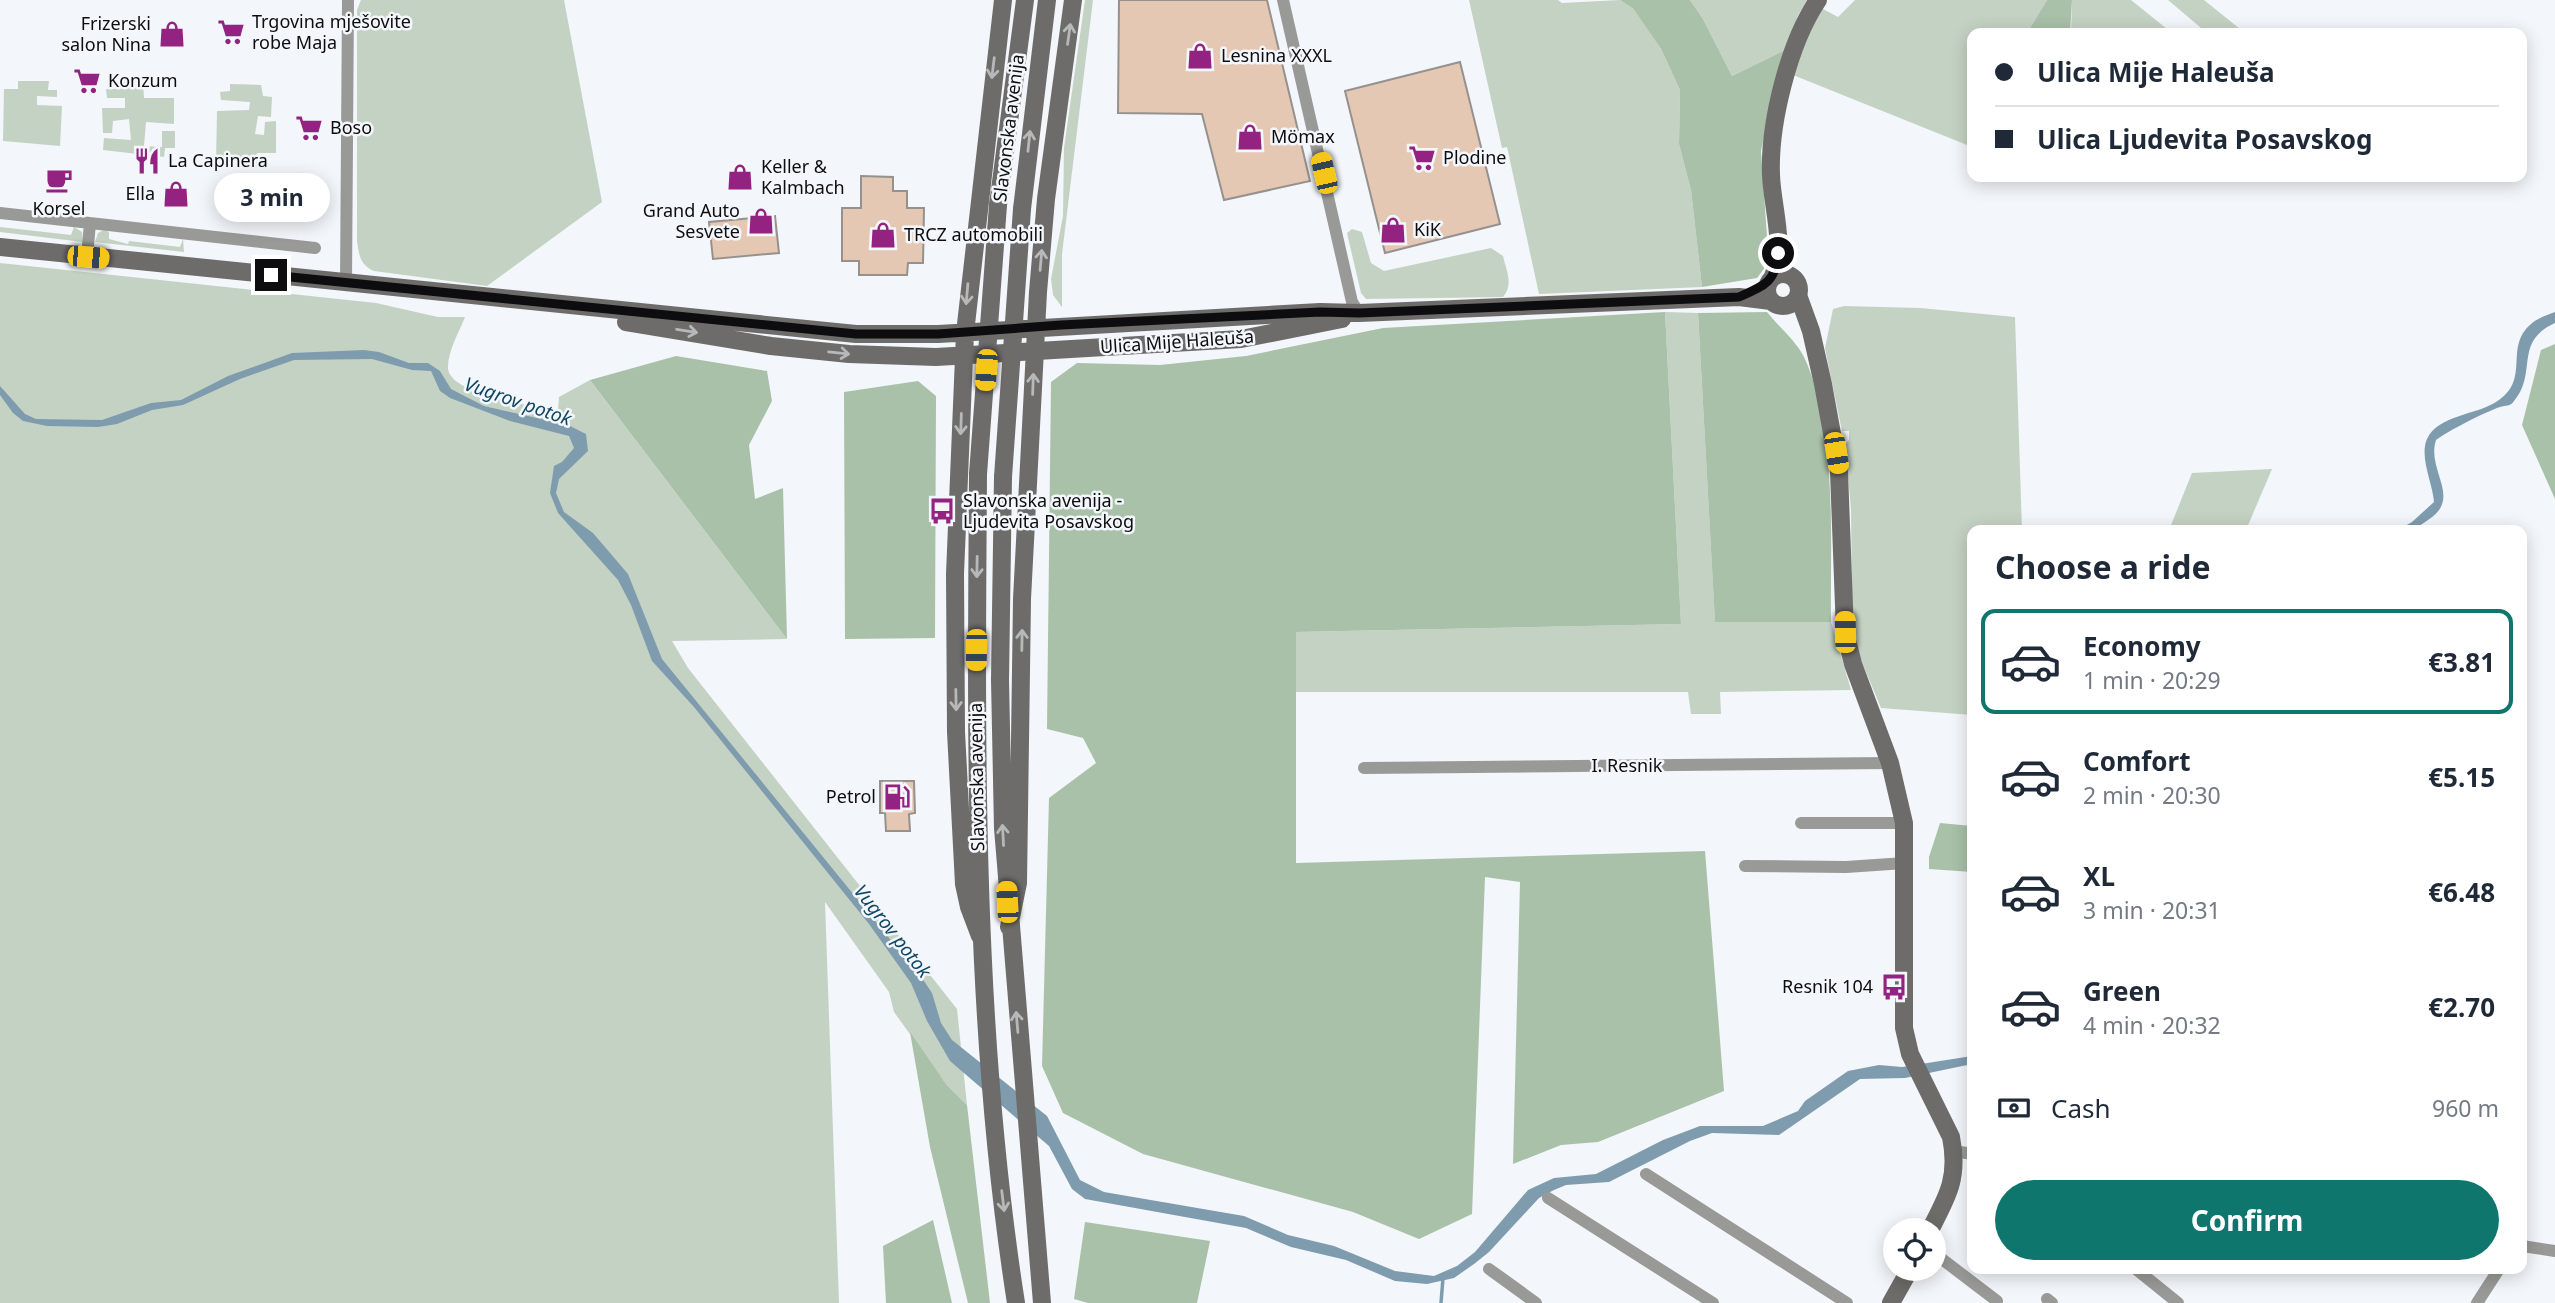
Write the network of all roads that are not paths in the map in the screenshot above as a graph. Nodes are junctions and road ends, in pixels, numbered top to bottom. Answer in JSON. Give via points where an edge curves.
{"nodes":[{"id":1,"x":348,"y":0,"type":"edge"},
{"id":2,"x":1003,"y":0,"type":"edge"},
{"id":3,"x":1025,"y":0,"type":"edge"},
{"id":4,"x":1047,"y":0,"type":"edge"},
{"id":5,"x":1073,"y":0,"type":"edge"},
{"id":6,"x":1283,"y":0,"type":"edge"},
{"id":7,"x":1818,"y":0,"type":"edge"},
{"id":8,"x":1775,"y":212,"type":"junction"},
{"id":9,"x":0,"y":213,"type":"edge"},
{"id":10,"x":90,"y":223,"type":"junction"},
{"id":11,"x":0,"y":247,"type":"edge"},
{"id":12,"x":315,"y":248,"type":"dead end"},
{"id":13,"x":88,"y":257,"type":"junction"},
{"id":14,"x":1771,"y":278,"type":"junction"},
{"id":15,"x":346,"y":284,"type":"junction"},
{"id":16,"x":1797,"y":288,"type":"junction"},
{"id":17,"x":1739,"y":297,"type":"junction"},
{"id":18,"x":1777,"y":303,"type":"junction"},
{"id":19,"x":573,"y":307,"type":"junction"},
{"id":20,"x":1359,"y":313,"type":"junction"},
{"id":21,"x":1036,"y":328,"type":"junction"},
{"id":22,"x":965,"y":333,"type":"junction"},
{"id":23,"x":1034,"y":350,"type":"junction"},
{"id":24,"x":1816,"y":354,"type":"junction"},
{"id":25,"x":964,"y":356,"type":"junction"},
{"id":26,"x":1890,"y":763,"type":"junction"},
{"id":27,"x":1364,"y":768,"type":"dead end"},
{"id":28,"x":1801,"y":823,"type":"dead end"},
{"id":29,"x":1904,"y":823,"type":"junction"},
{"id":30,"x":1905,"y":863,"type":"junction"},
{"id":31,"x":1745,"y":866,"type":"dead end"},
{"id":32,"x":1009,"y":927,"type":"junction"},
{"id":33,"x":980,"y":936,"type":"junction"},
{"id":34,"x":1954,"y":1152,"type":"junction"},
{"id":35,"x":1967,"y":1153,"type":"edge"},
{"id":36,"x":1646,"y":1174,"type":"dead end"},
{"id":37,"x":1548,"y":1198,"type":"dead end"},
{"id":38,"x":1936,"y":1218,"type":"edge"},
{"id":39,"x":2527,"y":1247,"type":"edge"},
{"id":40,"x":2555,"y":1251,"type":"edge"},
{"id":41,"x":1946,"y":1262,"type":"edge"},
{"id":42,"x":1489,"y":1269,"type":"dead end"},
{"id":43,"x":2142,"y":1274,"type":"edge"},
{"id":44,"x":2496,"y":1274,"type":"edge"},
{"id":45,"x":1903,"y":1281,"type":"edge"},
{"id":46,"x":1997,"y":1301,"type":"dead end"},
{"id":47,"x":1016,"y":1303,"type":"edge"},
{"id":48,"x":1042,"y":1303,"type":"edge"},
{"id":49,"x":1536,"y":1303,"type":"edge"},
{"id":50,"x":1713,"y":1303,"type":"edge"},
{"id":51,"x":1847,"y":1303,"type":"edge"},
{"id":52,"x":1891,"y":1303,"type":"edge"},
{"id":53,"x":2178,"y":1303,"type":"edge"},
{"id":54,"x":2477,"y":1303,"type":"edge"}],
"edges":[{"from":1,"to":15,"type":"street"},
{"from":2,"to":22,"type":"main road","one_way":true},
{"from":3,"to":33,"type":"main road","name":"Slavonska avenija","one_way":true,"bridge":true,"via":[[999,205],[978,474]]},
{"from":32,"to":4,"type":"main road","name":"Slavonska avenija","one_way":true,"bridge":true,"via":[[1000,680],[1003,477],[1022,209]]},
{"from":21,"to":5,"type":"main road","one_way":true,"via":[[1046,200]]},
{"from":6,"to":20,"type":"street","via":[[1352,302]]},
{"from":7,"to":8,"type":"main road","via":[[1796,45],[1774,129],[1771,175]]},
{"from":8,"to":14,"type":"main road","via":[[1778,253]]},
{"from":8,"to":16,"type":"main road"},
{"from":9,"to":10,"type":"street"},
{"from":10,"to":12,"type":"street"},
{"from":10,"to":13,"type":"street"},
{"from":11,"to":13,"type":"main road"},
{"from":13,"to":15,"type":"main road"},
{"from":14,"to":16,"type":"main road","via":[[1788,274]]},
{"from":14,"to":17,"type":"main road","name":"Ulica Mije Haleuša"},
{"from":14,"to":18,"type":"main road","via":[[1766,291]]},
{"from":15,"to":19,"type":"main road"},
{"from":16,"to":18,"type":"main road","via":[[1793,303]]},
{"from":16,"to":24,"type":"main road"},
{"from":17,"to":18,"type":"main road","name":"Ulica Mije Haleuša"},
{"from":17,"to":20,"type":"main road","name":"Ulica Mije Haleuša"},
{"from":18,"to":24,"type":"main road","via":[[1800,323]]},
{"from":19,"to":22,"type":"main road","name":"Ulica Mije Haleuša","via":[[856,334]]},
{"from":19,"to":25,"type":"main road","name":"Ulica Mije Haleuša","one_way":true,"via":[[616,320],[771,345],[849,354]]},
{"from":20,"to":21,"type":"main road","name":"Ulica Mije Haleuša"},
{"from":20,"to":23,"type":"main road","name":"Ulica Mije Haleuša","via":[[1241,339]]},
{"from":21,"to":22,"type":"main road","name":"Ulica Mije Haleuša"},
{"from":21,"to":23,"type":"main road"},
{"from":22,"to":25,"type":"main road"},
{"from":23,"to":25,"type":"main road","name":"Ulica Mije Haleuša"},
{"from":32,"to":23,"type":"main road","one_way":true,"via":[[1018,883],[1022,599]]},
{"from":24,"to":26,"type":"main road","via":[[1839,472],[1845,632]]},
{"from":25,"to":33,"type":"main road","one_way":true,"via":[[955,574],[956,732],[964,884]]},
{"from":26,"to":27,"type":"street","name":"I. Resnik"},
{"from":26,"to":29,"type":"main road"},
{"from":28,"to":29,"type":"street"},
{"from":29,"to":30,"type":"main road"},
{"from":30,"to":31,"type":"street"},
{"from":30,"to":34,"type":"main road","via":[[1902,1003],[1909,1054],[1951,1137]]},
{"from":48,"to":32,"type":"main road","name":"Slavonska avenija","one_way":true},
{"from":33,"to":47,"type":"main road","name":"Slavonska avenija","one_way":true,"via":[[994,1133]]},
{"from":34,"to":35,"type":"street"},
{"from":34,"to":38,"type":"main road","via":[[1951,1186]]},
{"from":36,"to":51,"type":"street"},
{"from":37,"to":50,"type":"street"},
{"from":39,"to":40,"type":"street"},
{"from":41,"to":46,"type":"street"},
{"from":42,"to":49,"type":"street"},
{"from":43,"to":53,"type":"street"},
{"from":44,"to":54,"type":"street"},
{"from":45,"to":52,"type":"main road"}]}
